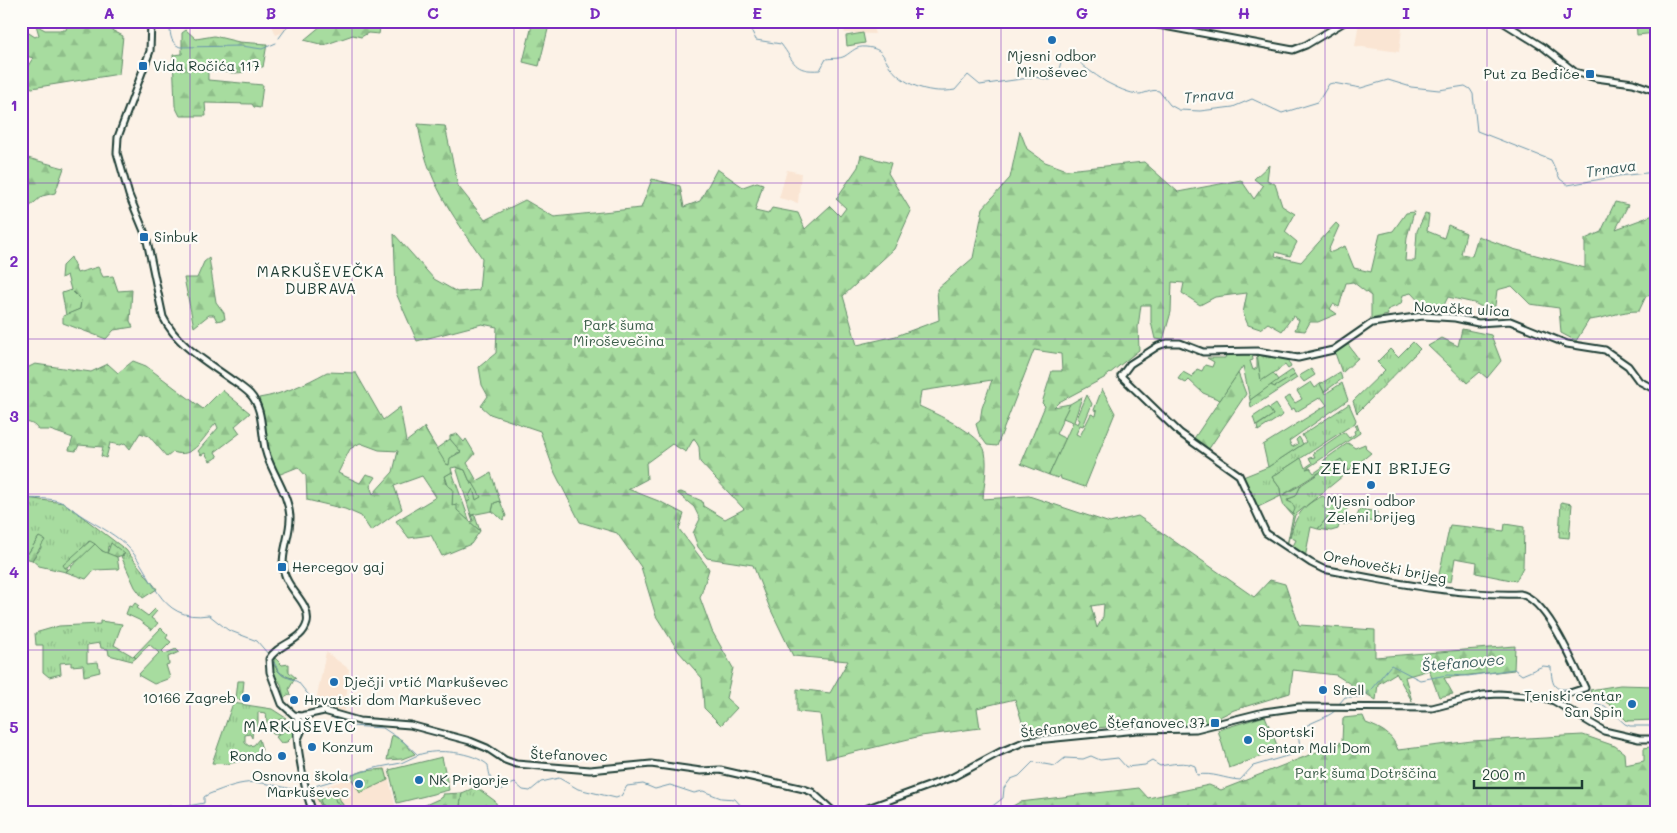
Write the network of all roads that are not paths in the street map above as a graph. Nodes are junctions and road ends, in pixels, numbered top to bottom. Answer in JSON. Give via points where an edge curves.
{"nodes":[{"id":1,"x":151,"y":21,"type":"edge"},
{"id":2,"x":1137,"y":21,"type":"edge"},
{"id":3,"x":1346,"y":21,"type":"edge"},
{"id":4,"x":1430,"y":21,"type":"edge"},
{"id":5,"x":1445,"y":21,"type":"edge"},
{"id":6,"x":1501,"y":21,"type":"edge"},
{"id":7,"x":1656,"y":91,"type":"edge"},
{"id":8,"x":1121,"y":376,"type":"joint"},
{"id":9,"x":1656,"y":390,"type":"edge"},
{"id":10,"x":1554,"y":701,"type":"junction"},
{"id":11,"x":301,"y":716,"type":"junction"},
{"id":12,"x":295,"y":730,"type":"junction"},
{"id":13,"x":302,"y":731,"type":"junction"},
{"id":14,"x":1656,"y":739,"type":"edge"},
{"id":15,"x":298,"y":740,"type":"junction"},
{"id":16,"x":313,"y":812,"type":"edge"},
{"id":17,"x":834,"y":812,"type":"edge"},
{"id":18,"x":858,"y":812,"type":"edge"}],
"edges":[{"from":1,"to":11,"type":"street","via":[[150,51],[118,137],[118,163],[146,236],[168,328],[192,352],[250,394],[259,411],[266,456],[290,514],[284,573],[307,610],[308,618],[300,635],[270,657],[271,676],[284,706]]},
{"from":2,"to":3,"type":"street","via":[[1293,50],[1306,46]]},
{"from":4,"to":5,"type":"street"},
{"from":6,"to":7,"type":"street","via":[[1543,46],[1575,72]]},
{"from":8,"to":9,"type":"street","name":"Novačka ulica","via":[[1130,364],[1167,343],[1180,343],[1203,352],[1256,351],[1298,358],[1333,350],[1372,323],[1418,316],[1478,323],[1510,321],[1563,343],[1608,352],[1628,366],[1639,381]]},
{"from":8,"to":10,"type":"street","name":"Orehovečki brijeg","via":[[1180,433],[1239,475],[1266,532],[1312,564],[1424,588],[1525,595],[1553,624],[1582,689]]},
{"from":10,"to":14,"type":"street","name":"Štefanovec","via":[[1604,731],[1639,740]]},
{"from":10,"to":18,"type":"street","name":"Štefanovec","via":[[1499,694],[1432,708],[1282,709],[1196,729],[1136,730],[1026,741],[952,777]]},
{"from":11,"to":12,"type":"street"},
{"from":11,"to":13,"type":"street"},
{"from":11,"to":17,"type":"street","name":"Štefanovec","via":[[321,711],[359,721],[410,725],[482,745],[516,764],[590,770],[651,764],[731,772],[812,792]]},
{"from":12,"to":13,"type":"street"},
{"from":12,"to":15,"type":"street"},
{"from":13,"to":15,"type":"street"},
{"from":15,"to":16,"type":"street","via":[[305,790]]}]}
